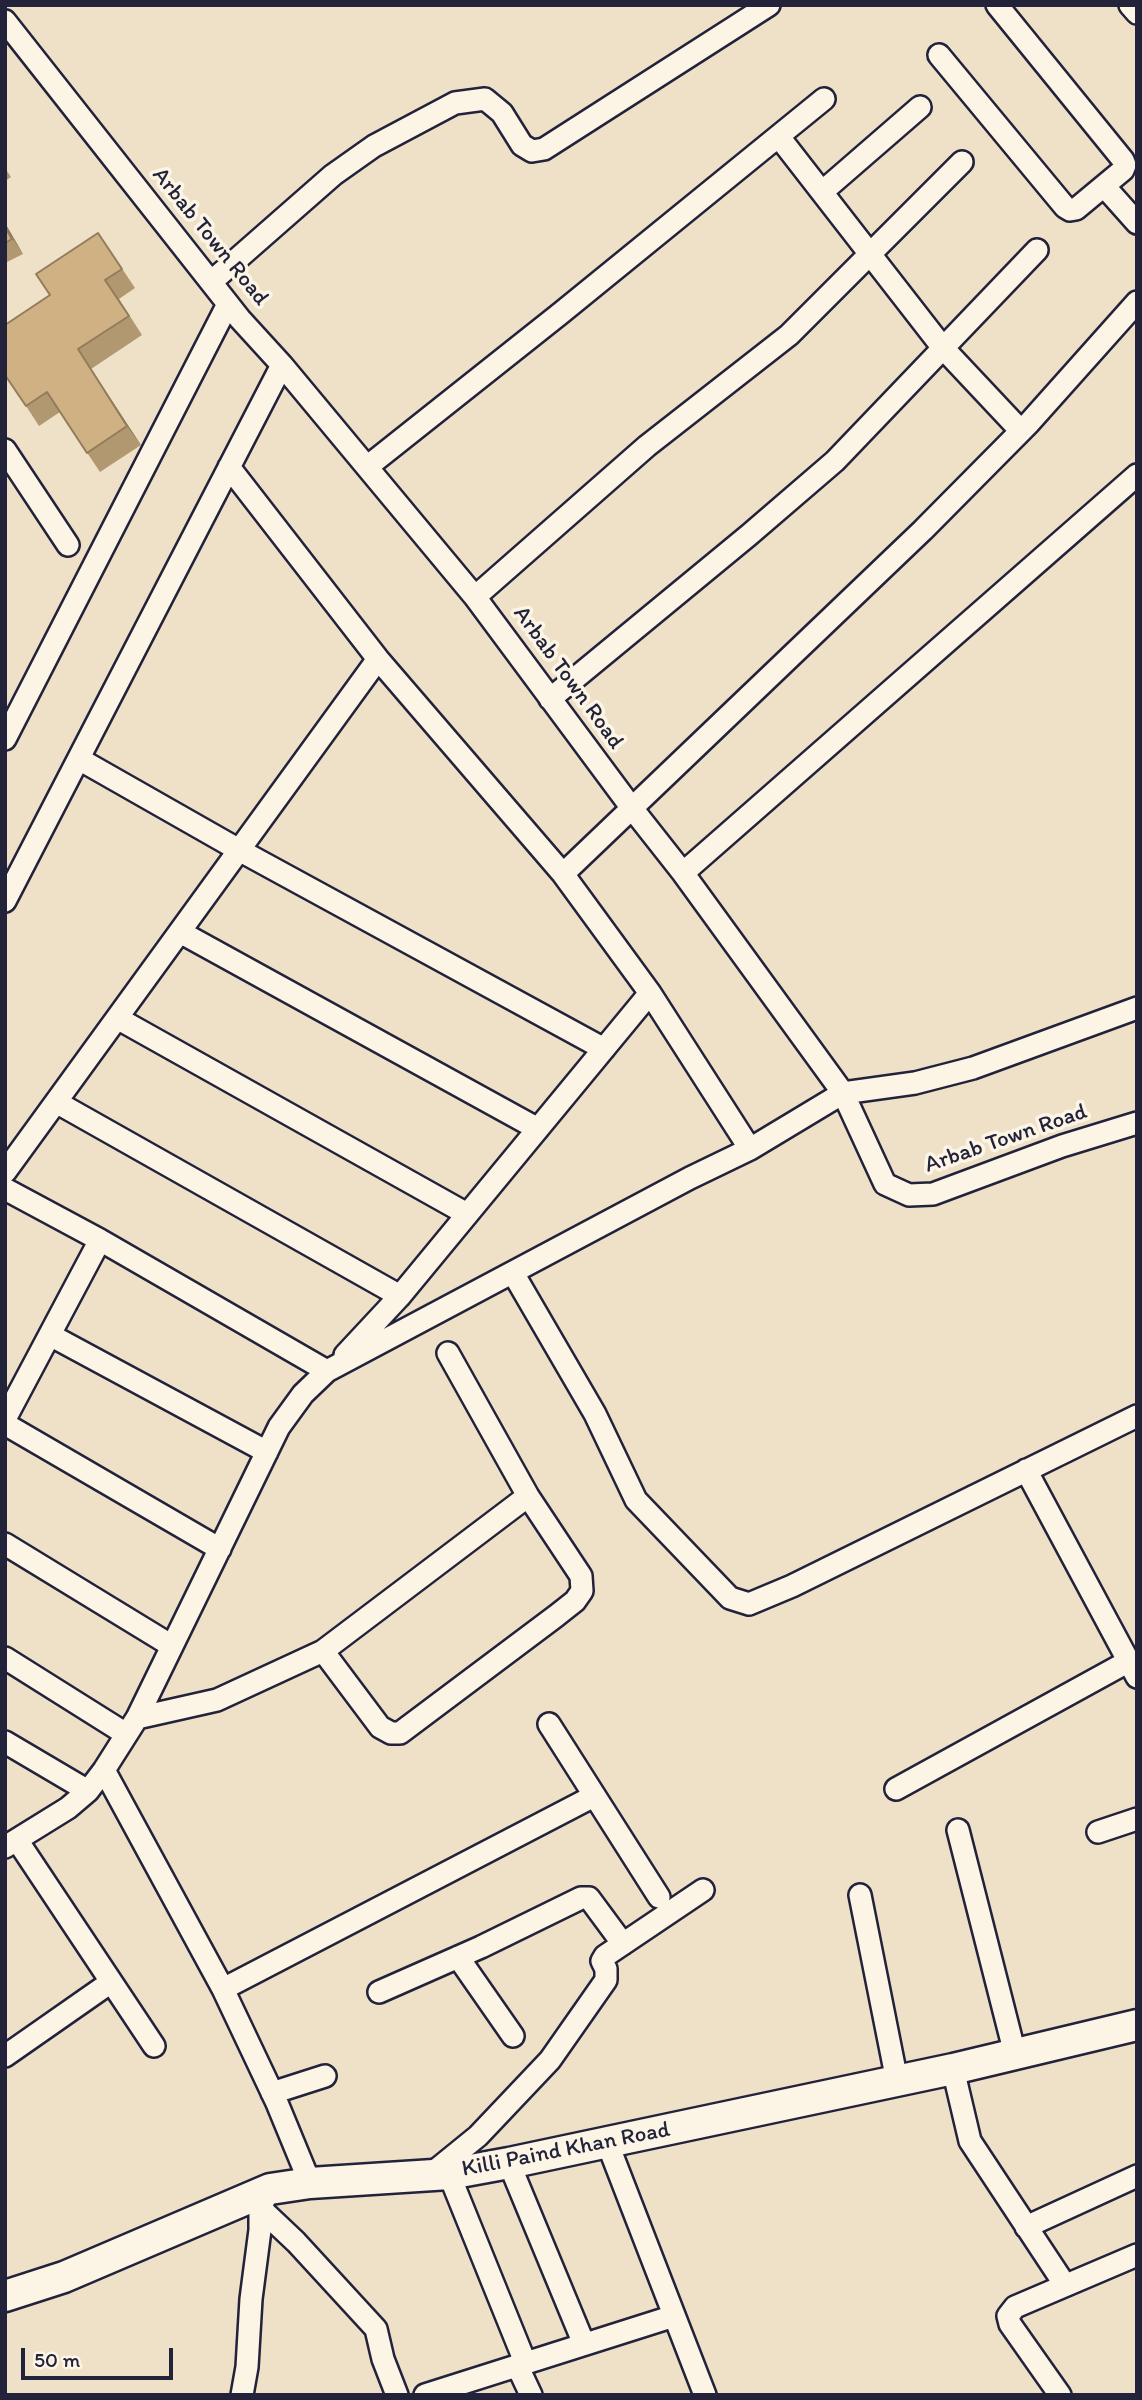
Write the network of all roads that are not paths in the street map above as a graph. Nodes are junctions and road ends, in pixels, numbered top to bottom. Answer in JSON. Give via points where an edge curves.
{"nodes":[{"id":1,"x":769,"y":5,"type":"edge"},
{"id":2,"x":997,"y":5,"type":"edge"},
{"id":3,"x":1130,"y":5,"type":"edge"},
{"id":4,"x":1137,"y":13,"type":"edge"},
{"id":5,"x":5,"y":21,"type":"edge"},
{"id":6,"x":939,"y":55,"type":"dead end"},
{"id":7,"x":824,"y":99,"type":"dead end"},
{"id":8,"x":920,"y":107,"type":"dead end"},
{"id":9,"x":779,"y":136,"type":"junction"},
{"id":10,"x":962,"y":162,"type":"dead end"},
{"id":11,"x":1104,"y":186,"type":"junction"},
{"id":12,"x":822,"y":192,"type":"junction"},
{"id":13,"x":1137,"y":223,"type":"edge"},
{"id":14,"x":1037,"y":250,"type":"dead end"},
{"id":15,"x":870,"y":255,"type":"junction"},
{"id":16,"x":211,"y":282,"type":"junction"},
{"id":17,"x":1137,"y":302,"type":"edge"},
{"id":18,"x":228,"y":304,"type":"junction"},
{"id":19,"x":943,"y":348,"type":"junction"},
{"id":20,"x":282,"y":365,"type":"junction"},
{"id":21,"x":1021,"y":431,"type":"junction"},
{"id":22,"x":5,"y":450,"type":"edge"},
{"id":23,"x":229,"y":467,"type":"junction"},
{"id":24,"x":367,"y":467,"type":"junction"},
{"id":25,"x":1137,"y":475,"type":"edge"},
{"id":26,"x":68,"y":545,"type":"dead end"},
{"id":27,"x":475,"y":597,"type":"junction"},
{"id":28,"x":378,"y":659,"type":"junction"},
{"id":29,"x":550,"y":699,"type":"junction"},
{"id":30,"x":5,"y":739,"type":"edge"},
{"id":31,"x":79,"y":759,"type":"junction"},
{"id":32,"x":631,"y":807,"type":"junction"},
{"id":33,"x":239,"y":850,"type":"junction"},
{"id":34,"x":683,"y":873,"type":"junction"},
{"id":35,"x":562,"y":874,"type":"junction"},
{"id":36,"x":5,"y":901,"type":"edge"},
{"id":37,"x":180,"y":932,"type":"junction"},
{"id":38,"x":650,"y":993,"type":"junction"},
{"id":39,"x":1137,"y":1007,"type":"edge"},
{"id":40,"x":117,"y":1018,"type":"junction"},
{"id":41,"x":604,"y":1049,"type":"junction"},
{"id":42,"x":844,"y":1093,"type":"junction"},
{"id":43,"x":56,"y":1102,"type":"junction"},
{"id":44,"x":1137,"y":1123,"type":"edge"},
{"id":45,"x":538,"y":1129,"type":"junction"},
{"id":46,"x":750,"y":1149,"type":"junction"},
{"id":47,"x":5,"y":1172,"type":"edge"},
{"id":48,"x":5,"y":1189,"type":"edge"},
{"id":49,"x":467,"y":1214,"type":"junction"},
{"id":50,"x":100,"y":1240,"type":"junction"},
{"id":51,"x":513,"y":1273,"type":"junction"},
{"id":52,"x":400,"y":1296,"type":"junction"},
{"id":53,"x":50,"y":1335,"type":"junction"},
{"id":54,"x":448,"y":1353,"type":"dead end"},
{"id":55,"x":331,"y":1368,"type":"junction"},
{"id":56,"x":13,"y":1384,"type":"edge"},
{"id":57,"x":1137,"y":1416,"type":"edge"},
{"id":58,"x":5,"y":1422,"type":"edge"},
{"id":59,"x":267,"y":1452,"type":"junction"},
{"id":60,"x":1026,"y":1470,"type":"junction"},
{"id":61,"x":528,"y":1496,"type":"junction"},
{"id":62,"x":5,"y":1545,"type":"edge"},
{"id":63,"x":220,"y":1549,"type":"junction"},
{"id":64,"x":172,"y":1646,"type":"junction"},
{"id":65,"x":323,"y":1651,"type":"junction"},
{"id":66,"x":5,"y":1658,"type":"edge"},
{"id":67,"x":1133,"y":1669,"type":"edge"},
{"id":68,"x":549,"y":1724,"type":"dead end"},
{"id":69,"x":132,"y":1726,"type":"junction"},
{"id":70,"x":5,"y":1742,"type":"edge"},
{"id":71,"x":104,"y":1770,"type":"junction"},
{"id":72,"x":896,"y":1789,"type":"dead end"},
{"id":73,"x":88,"y":1791,"type":"junction"},
{"id":74,"x":594,"y":1796,"type":"junction"},
{"id":75,"x":1137,"y":1819,"type":"edge"},
{"id":76,"x":958,"y":1829,"type":"dead end"},
{"id":77,"x":1098,"y":1832,"type":"dead end"},
{"id":78,"x":8,"y":1845,"type":"edge"},
{"id":79,"x":703,"y":1890,"type":"dead end"},
{"id":80,"x":860,"y":1895,"type":"dead end"},
{"id":81,"x":659,"y":1896,"type":"dead end"},
{"id":82,"x":623,"y":1944,"type":"junction"},
{"id":83,"x":458,"y":1956,"type":"junction"},
{"id":84,"x":111,"y":1982,"type":"junction"},
{"id":85,"x":223,"y":1989,"type":"junction"},
{"id":86,"x":379,"y":1992,"type":"dead end"},
{"id":87,"x":1137,"y":2025,"type":"edge"},
{"id":88,"x":513,"y":2036,"type":"dead end"},
{"id":89,"x":154,"y":2046,"type":"dead end"},
{"id":90,"x":1014,"y":2054,"type":"junction"},
{"id":91,"x":5,"y":2056,"type":"edge"},
{"id":92,"x":953,"y":2069,"type":"junction"},
{"id":93,"x":325,"y":2076,"type":"dead end"},
{"id":94,"x":897,"y":2081,"type":"junction"},
{"id":95,"x":272,"y":2092,"type":"junction"},
{"id":96,"x":607,"y":2142,"type":"junction"},
{"id":97,"x":509,"y":2163,"type":"junction"},
{"id":98,"x":439,"y":2174,"type":"junction"},
{"id":99,"x":1137,"y":2176,"type":"edge"},
{"id":100,"x":310,"y":2183,"type":"junction"},
{"id":101,"x":265,"y":2199,"type":"junction"},
{"id":102,"x":1026,"y":2227,"type":"junction"},
{"id":103,"x":1137,"y":2255,"type":"edge"},
{"id":104,"x":1065,"y":2285,"type":"junction"},
{"id":105,"x":5,"y":2296,"type":"edge"},
{"id":106,"x":674,"y":2316,"type":"junction"},
{"id":107,"x":583,"y":2344,"type":"junction"},
{"id":108,"x":521,"y":2363,"type":"junction"},
{"id":109,"x":242,"y":2395,"type":"edge"},
{"id":110,"x":397,"y":2395,"type":"edge"},
{"id":111,"x":425,"y":2395,"type":"edge"},
{"id":112,"x":531,"y":2395,"type":"edge"},
{"id":113,"x":705,"y":2395,"type":"edge"},
{"id":114,"x":1060,"y":2395,"type":"edge"}],
"edges":[{"from":1,"to":16,"type":"street","via":[[544,149],[532,151],[522,145],[502,113],[485,99],[455,103],[374,146],[333,176]]},
{"from":2,"to":11,"type":"street","via":[[1123,160],[1123,170]]},
{"from":3,"to":4,"type":"street"},
{"from":5,"to":16,"type":"street","name":"Arbab Town Road"},
{"from":6,"to":11,"type":"street","via":[[1065,208],[1076,209]]},
{"from":7,"to":9,"type":"street"},
{"from":8,"to":12,"type":"street"},
{"from":9,"to":12,"type":"street"},
{"from":9,"to":24,"type":"street"},
{"from":10,"to":15,"type":"street"},
{"from":11,"to":13,"type":"street"},
{"from":12,"to":15,"type":"street"},
{"from":14,"to":19,"type":"street"},
{"from":15,"to":19,"type":"street"},
{"from":15,"to":27,"type":"street","via":[[789,335],[647,446]]},
{"from":16,"to":18,"type":"street","name":"Arbab Town Road"},
{"from":17,"to":21,"type":"street"},
{"from":18,"to":20,"type":"street","name":"Arbab Town Road"},
{"from":18,"to":30,"type":"street"},
{"from":19,"to":21,"type":"street"},
{"from":19,"to":29,"type":"street","via":[[835,461]]},
{"from":20,"to":23,"type":"street"},
{"from":20,"to":24,"type":"street","name":"Arbab Town Road"},
{"from":21,"to":32,"type":"street"},
{"from":22,"to":26,"type":"street"},
{"from":23,"to":28,"type":"street"},
{"from":23,"to":31,"type":"street"},
{"from":24,"to":27,"type":"street","name":"Arbab Town Road"},
{"from":25,"to":34,"type":"street"},
{"from":27,"to":29,"type":"street","name":"Arbab Town Road"},
{"from":28,"to":33,"type":"street"},
{"from":28,"to":35,"type":"street"},
{"from":29,"to":32,"type":"street","name":"Arbab Town Road"},
{"from":31,"to":33,"type":"street"},
{"from":31,"to":36,"type":"street"},
{"from":32,"to":34,"type":"street","name":"Arbab Town Road"},
{"from":32,"to":35,"type":"street"},
{"from":33,"to":37,"type":"street"},
{"from":33,"to":41,"type":"street"},
{"from":34,"to":42,"type":"street","name":"Arbab Town Road"},
{"from":35,"to":38,"type":"street"},
{"from":37,"to":40,"type":"street"},
{"from":37,"to":45,"type":"street"},
{"from":38,"to":41,"type":"street"},
{"from":38,"to":46,"type":"street"},
{"from":39,"to":42,"type":"street","via":[[973,1068],[915,1083]]},
{"from":40,"to":43,"type":"street"},
{"from":40,"to":49,"type":"street"},
{"from":41,"to":45,"type":"street"},
{"from":42,"to":44,"type":"street","name":"Arbab Town Road","via":[[886,1184],[909,1195],[933,1194]]},
{"from":42,"to":46,"type":"street"},
{"from":43,"to":47,"type":"street"},
{"from":43,"to":52,"type":"street"},
{"from":45,"to":49,"type":"street"},
{"from":46,"to":51,"type":"street"},
{"from":48,"to":50,"type":"street"},
{"from":49,"to":52,"type":"street"},
{"from":50,"to":53,"type":"street"},
{"from":50,"to":55,"type":"street"},
{"from":51,"to":55,"type":"street"},
{"from":51,"to":60,"type":"street","via":[[595,1414],[636,1500],[730,1598],[749,1604],[792,1586]]},
{"from":52,"to":55,"type":"street"},
{"from":53,"to":56,"type":"street"},
{"from":53,"to":59,"type":"street"},
{"from":54,"to":61,"type":"street"},
{"from":55,"to":59,"type":"street","via":[[303,1394]]},
{"from":56,"to":58,"type":"street"},
{"from":57,"to":60,"type":"street"},
{"from":58,"to":63,"type":"street"},
{"from":59,"to":63,"type":"street"},
{"from":60,"to":67,"type":"street"},
{"from":61,"to":65,"type":"street"},
{"from":61,"to":65,"type":"street","via":[[581,1576],[582,1591],[556,1616],[400,1733],[380,1727]]},
{"from":62,"to":64,"type":"street"},
{"from":63,"to":64,"type":"street"},
{"from":64,"to":69,"type":"street"},
{"from":65,"to":69,"type":"street","via":[[217,1700]]},
{"from":66,"to":69,"type":"street"},
{"from":67,"to":72,"type":"street"},
{"from":68,"to":74,"type":"street"},
{"from":69,"to":71,"type":"street"},
{"from":70,"to":73,"type":"street"},
{"from":71,"to":73,"type":"street"},
{"from":71,"to":85,"type":"street"},
{"from":73,"to":78,"type":"street"},
{"from":74,"to":81,"type":"street"},
{"from":74,"to":85,"type":"street"},
{"from":75,"to":77,"type":"street"},
{"from":76,"to":90,"type":"street"},
{"from":78,"to":84,"type":"street"},
{"from":79,"to":82,"type":"street"},
{"from":80,"to":94,"type":"street"},
{"from":82,"to":83,"type":"street","via":[[586,1897]]},
{"from":82,"to":98,"type":"street","via":[[605,1956],[606,1980],[550,2060]]},
{"from":83,"to":86,"type":"street"},
{"from":83,"to":88,"type":"street"},
{"from":84,"to":89,"type":"street"},
{"from":84,"to":91,"type":"street"},
{"from":85,"to":95,"type":"street"},
{"from":87,"to":90,"type":"street","name":"Killi Paind Khan Road"},
{"from":90,"to":92,"type":"street","name":"Killi Paind Khan Road"},
{"from":92,"to":94,"type":"street","name":"Killi Paind Khan Road"},
{"from":92,"to":102,"type":"street","via":[[970,2141]]},
{"from":93,"to":95,"type":"street"},
{"from":94,"to":96,"type":"street","name":"Killi Paind Khan Road"},
{"from":95,"to":100,"type":"street"},
{"from":96,"to":97,"type":"street","name":"Killi Paind Khan Road"},
{"from":96,"to":106,"type":"street"},
{"from":97,"to":98,"type":"street","name":"Killi Paind Khan Road"},
{"from":97,"to":107,"type":"street"},
{"from":98,"to":100,"type":"street","name":"Killi Paind Khan Road"},
{"from":98,"to":108,"type":"street"},
{"from":99,"to":102,"type":"street"},
{"from":100,"to":101,"type":"street","name":"Killi Paind Khan Road"},
{"from":101,"to":105,"type":"street","name":"Killi Paind Khan Road"},
{"from":101,"to":109,"type":"street"},
{"from":101,"to":110,"type":"street","via":[[296,2242],[376,2329]]},
{"from":102,"to":104,"type":"street"},
{"from":103,"to":104,"type":"street"},
{"from":104,"to":114,"type":"street","via":[[1015,2307],[1008,2316]]},
{"from":106,"to":107,"type":"street"},
{"from":106,"to":113,"type":"street"},
{"from":107,"to":108,"type":"street"},
{"from":108,"to":111,"type":"street"},
{"from":108,"to":112,"type":"street"}]}
